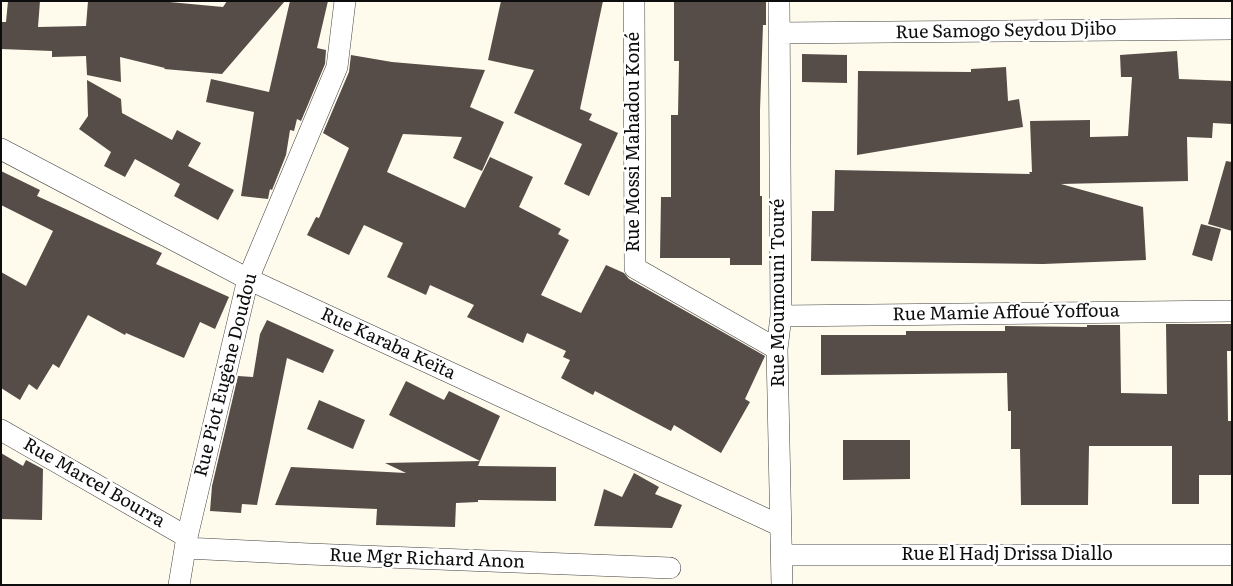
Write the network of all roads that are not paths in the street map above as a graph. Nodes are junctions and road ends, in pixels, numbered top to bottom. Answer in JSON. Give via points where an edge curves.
{"nodes":[{"id":1,"x":345,"y":1,"type":"edge"},
{"id":2,"x":634,"y":1,"type":"edge"},
{"id":3,"x":779,"y":1,"type":"edge"},
{"id":4,"x":1232,"y":29,"type":"edge"},
{"id":5,"x":779,"y":33,"type":"junction"},
{"id":6,"x":1,"y":149,"type":"edge"},
{"id":7,"x":248,"y":280,"type":"junction"},
{"id":8,"x":1232,"y":311,"type":"edge"},
{"id":9,"x":780,"y":316,"type":"junction"},
{"id":10,"x":777,"y":349,"type":"junction"},
{"id":11,"x":1,"y":430,"type":"edge"},
{"id":12,"x":781,"y":526,"type":"junction"},
{"id":13,"x":186,"y":542,"type":"junction"},
{"id":14,"x":782,"y":555,"type":"junction"},
{"id":15,"x":1232,"y":555,"type":"edge"},
{"id":16,"x":670,"y":568,"type":"dead end"},
{"id":17,"x":179,"y":585,"type":"edge"},
{"id":18,"x":782,"y":585,"type":"edge"}],
"edges":[{"from":1,"to":7,"type":"street","name":"Rue Piot Eugène Doudou","via":[[336,68]]},
{"from":2,"to":10,"type":"street","name":"Rue Mossi Mahadou Koné","via":[[635,268]]},
{"from":3,"to":5,"type":"street","name":"Rue Moumouni Touré"},
{"from":4,"to":5,"type":"street","name":"Rue Samogo Seydou Djibo"},
{"from":5,"to":9,"type":"street","name":"Rue Moumouni Touré"},
{"from":6,"to":7,"type":"street","name":"Rue Karaba Keïta"},
{"from":7,"to":12,"type":"street","name":"Rue Karaba Keïta"},
{"from":7,"to":13,"type":"street","name":"Rue Piot Eugène Doudou"},
{"from":8,"to":9,"type":"street","name":"Rue Mamie Affoué Yoffoua"},
{"from":9,"to":10,"type":"street","name":"Rue Moumouni Touré"},
{"from":10,"to":12,"type":"street","name":"Rue Moumouni Touré"},
{"from":11,"to":13,"type":"street","name":"Rue Marcel Bourra"},
{"from":12,"to":14,"type":"street","name":"Rue Moumouni Touré"},
{"from":13,"to":16,"type":"street","name":"Rue Mgr Richard Anon","via":[[309,554]]},
{"from":13,"to":17,"type":"street","name":"Rue Piot Eugène Doudou"},
{"from":14,"to":15,"type":"street","name":"Rue El Hadj Drissa Diallo"},
{"from":14,"to":18,"type":"street","name":"Rue Moumouni Touré"}]}
